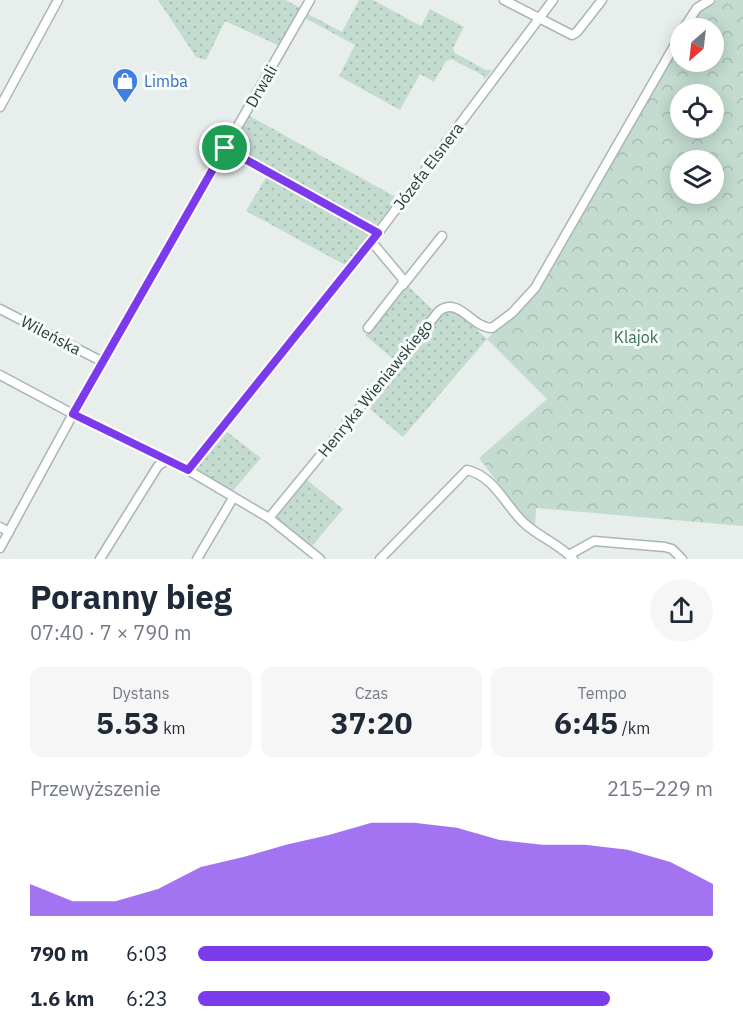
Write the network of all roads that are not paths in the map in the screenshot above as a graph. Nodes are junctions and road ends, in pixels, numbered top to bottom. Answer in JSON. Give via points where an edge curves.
{"nodes":[{"id":1,"x":58,"y":0,"type":"edge"},
{"id":2,"x":310,"y":0,"type":"edge"},
{"id":3,"x":504,"y":0,"type":"edge"},
{"id":4,"x":553,"y":0,"type":"edge"},
{"id":5,"x":602,"y":0,"type":"edge"},
{"id":6,"x":710,"y":0,"type":"edge"},
{"id":7,"x":690,"y":18,"type":"edge"},
{"id":8,"x":539,"y":19,"type":"junction"},
{"id":9,"x":670,"y":53,"type":"edge"},
{"id":10,"x":0,"y":107,"type":"edge"},
{"id":11,"x":225,"y":148,"type":"junction"},
{"id":12,"x":378,"y":233,"type":"junction"},
{"id":13,"x":442,"y":236,"type":"dead end"},
{"id":14,"x":371,"y":241,"type":"junction"},
{"id":15,"x":402,"y":285,"type":"junction"},
{"id":16,"x":0,"y":309,"type":"edge"},
{"id":17,"x":368,"y":328,"type":"dead end"},
{"id":18,"x":103,"y":362,"type":"junction"},
{"id":19,"x":0,"y":375,"type":"edge"},
{"id":20,"x":73,"y":414,"type":"junction"},
{"id":21,"x":167,"y":460,"type":"junction"},
{"id":22,"x":188,"y":470,"type":"junction"},
{"id":23,"x":233,"y":498,"type":"junction"},
{"id":24,"x":269,"y":518,"type":"junction"},
{"id":25,"x":0,"y":527,"type":"edge"},
{"id":26,"x":9,"y":532,"type":"junction"},
{"id":27,"x":0,"y":548,"type":"edge"},
{"id":28,"x":571,"y":557,"type":"edge"},
{"id":29,"x":100,"y":559,"type":"edge"},
{"id":30,"x":197,"y":559,"type":"edge"},
{"id":31,"x":321,"y":559,"type":"edge"},
{"id":32,"x":380,"y":559,"type":"edge"},
{"id":33,"x":682,"y":559,"type":"edge"}],
"edges":[{"from":1,"to":10,"type":"street"},
{"from":2,"to":11,"type":"street","name":"Drwali"},
{"from":3,"to":8,"type":"street"},
{"from":4,"to":8,"type":"street","name":"Józefa Elsnera"},
{"from":5,"to":8,"type":"street","via":[[575,34]]},
{"from":6,"to":7,"type":"street"},
{"from":8,"to":12,"type":"street","name":"Józefa Elsnera"},
{"from":9,"to":24,"type":"street","name":"Henryka Wieniawskiego","via":[[535,288],[492,328],[481,326],[457,308],[439,311]]},
{"from":11,"to":12,"type":"street"},
{"from":11,"to":18,"type":"street","name":"Drwali"},
{"from":12,"to":14,"type":"street","name":"Józefa Elsnera"},
{"from":13,"to":15,"type":"street"},
{"from":14,"to":15,"type":"street","via":[[402,278]]},
{"from":14,"to":22,"type":"street","name":"Józefa Elsnera"},
{"from":15,"to":17,"type":"street"},
{"from":16,"to":18,"type":"street","name":"Wileńska"},
{"from":18,"to":20,"type":"street","name":"Drwali"},
{"from":19,"to":20,"type":"street"},
{"from":20,"to":21,"type":"street"},
{"from":20,"to":26,"type":"street","name":"Drwali"},
{"from":21,"to":22,"type":"street"},
{"from":21,"to":29,"type":"street","via":[[158,466]]},
{"from":22,"to":23,"type":"street"},
{"from":23,"to":24,"type":"street"},
{"from":23,"to":30,"type":"street"},
{"from":24,"to":31,"type":"street"},
{"from":25,"to":26,"type":"street"},
{"from":26,"to":27,"type":"street","name":"Drwali"},
{"from":28,"to":32,"type":"street","via":[[524,523],[487,480],[467,470]]},
{"from":28,"to":33,"type":"street","via":[[594,541],[665,547]]}]}
